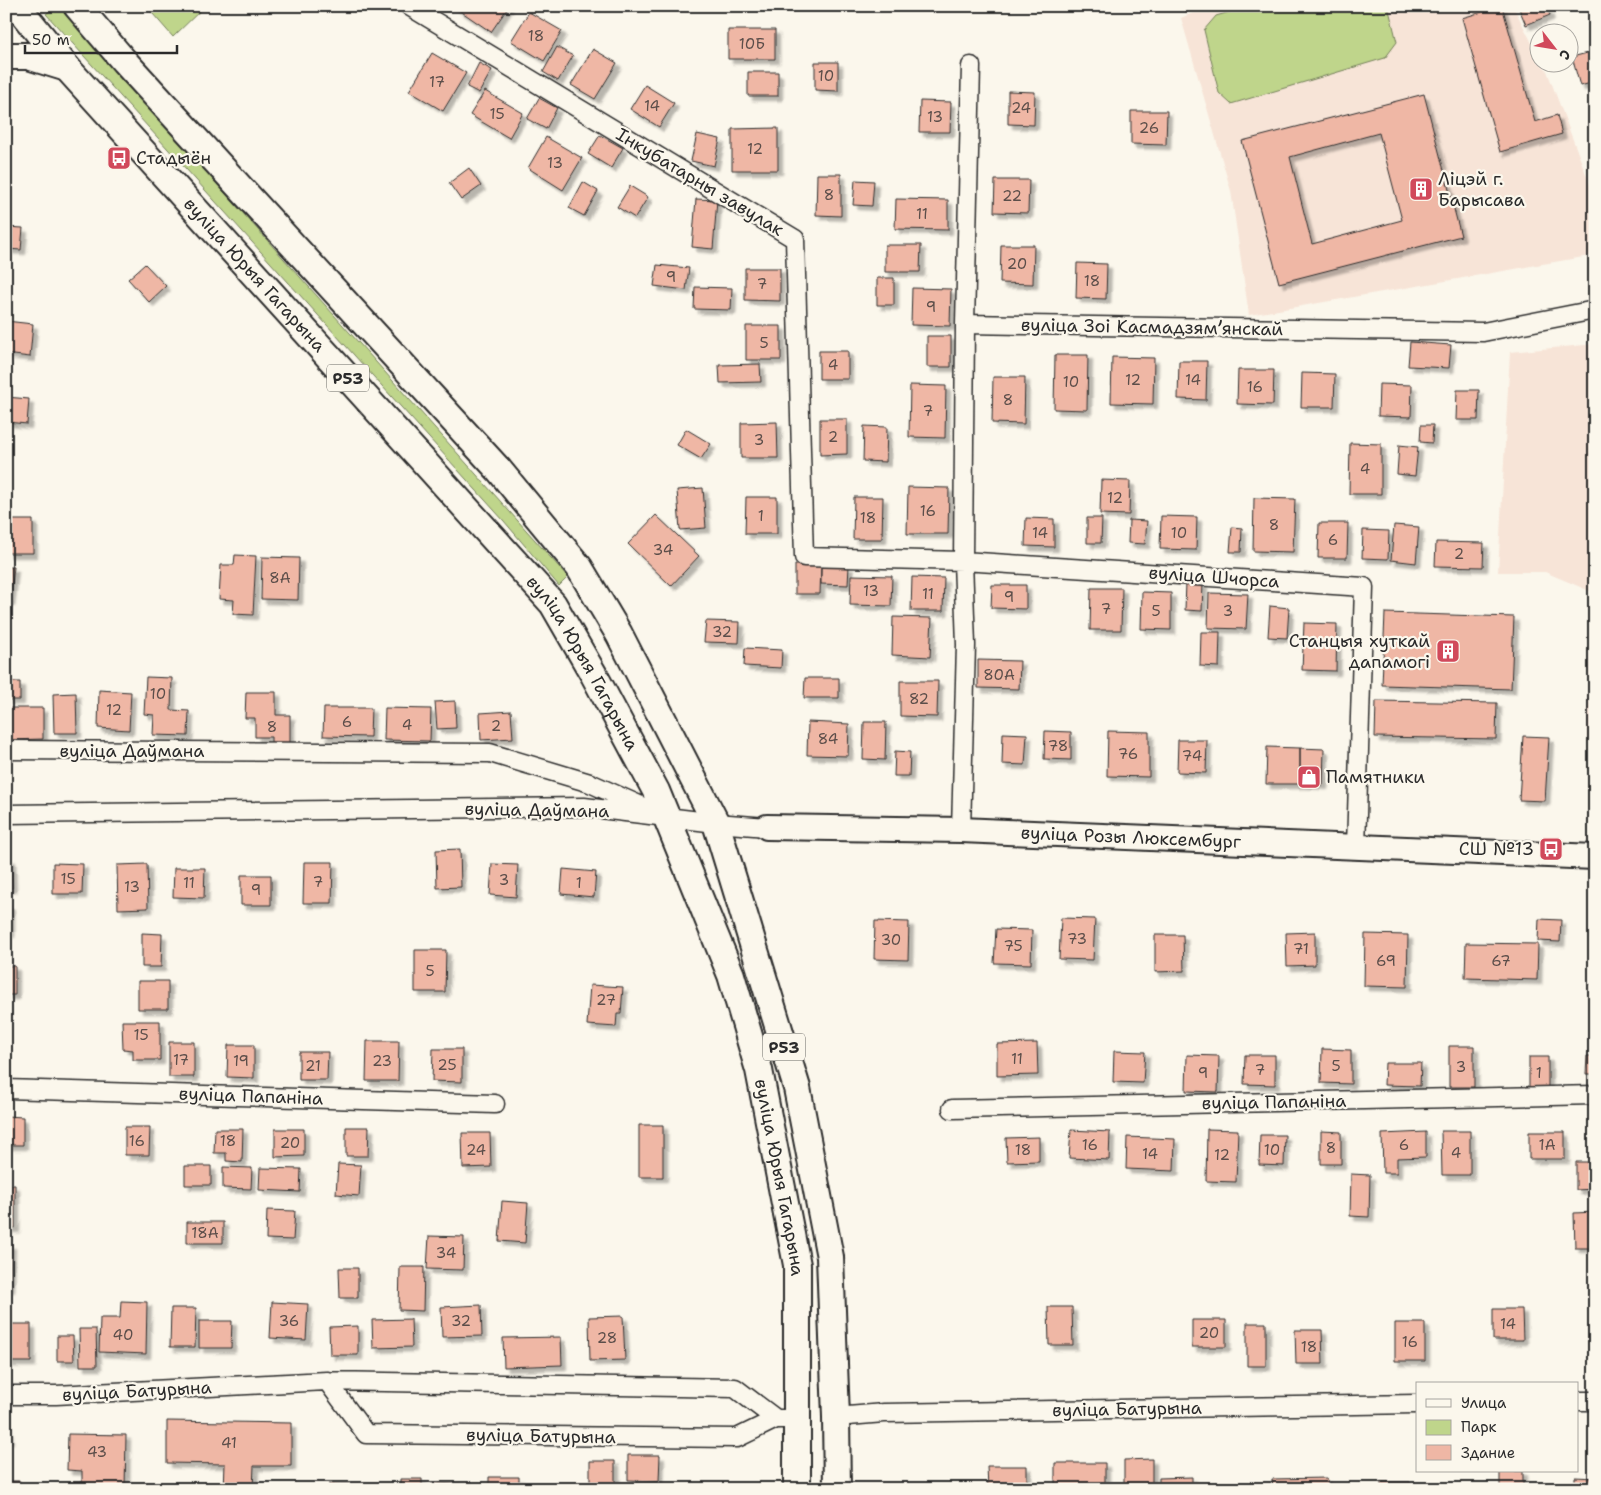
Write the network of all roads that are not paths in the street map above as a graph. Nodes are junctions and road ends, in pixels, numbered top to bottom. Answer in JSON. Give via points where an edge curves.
{"nodes":[{"id":1,"x":17,"y":6,"type":"edge"},
{"id":2,"x":77,"y":6,"type":"edge"},
{"id":3,"x":409,"y":6,"type":"edge"},
{"id":4,"x":6,"y":56,"type":"edge"},
{"id":5,"x":971,"y":66,"type":"dead end"},
{"id":6,"x":67,"y":68,"type":"junction"},
{"id":7,"x":1595,"y":310,"type":"edge"},
{"id":8,"x":965,"y":324,"type":"junction"},
{"id":9,"x":804,"y":557,"type":"joint"},
{"id":10,"x":963,"y":561,"type":"junction"},
{"id":11,"x":6,"y":750,"type":"edge"},
{"id":12,"x":6,"y":814,"type":"edge"},
{"id":13,"x":666,"y":816,"type":"junction"},
{"id":14,"x":716,"y":823,"type":"junction"},
{"id":15,"x":767,"y":827,"type":"joint"},
{"id":16,"x":961,"y":830,"type":"junction"},
{"id":17,"x":1356,"y":847,"type":"junction"},
{"id":18,"x":1595,"y":857,"type":"edge"},
{"id":19,"x":6,"y":1089,"type":"edge"},
{"id":20,"x":1595,"y":1095,"type":"edge"},
{"id":21,"x":495,"y":1104,"type":"dead end"},
{"id":22,"x":952,"y":1109,"type":"dead end"},
{"id":23,"x":327,"y":1381,"type":"junction"},
{"id":24,"x":6,"y":1395,"type":"edge"},
{"id":25,"x":1578,"y":1401,"type":"edge"},
{"id":26,"x":1595,"y":1401,"type":"edge"},
{"id":27,"x":1416,"y":1404,"type":"edge"},
{"id":28,"x":836,"y":1417,"type":"junction"},
{"id":29,"x":787,"y":1419,"type":"junction"},
{"id":30,"x":798,"y":1489,"type":"edge"},
{"id":31,"x":837,"y":1489,"type":"edge"}],
"edges":[{"from":1,"to":6,"type":"main road","name":"вуліца Юрыя Гагарына","number":"Р53"},
{"from":2,"to":14,"type":"main road","name":"вуліца Юрыя Гагарына","number":"Р53","via":[[499,470],[579,567],[619,634]]},
{"from":3,"to":9,"type":"street","name":"Інкубатарны завулак","via":[[795,239]]},
{"from":4,"to":6,"type":"main road","via":[[28,56]]},
{"from":5,"to":8,"type":"street"},
{"from":6,"to":13,"type":"main road","name":"вуліца Юрыя Гагарына","number":"Р53","via":[[553,604],[652,782]]},
{"from":7,"to":8,"type":"street","name":"вуліца Зоі Касмадзямʼянскай","via":[[1483,332]]},
{"from":8,"to":10,"type":"street"},
{"from":9,"to":10,"type":"street","name":"вуліца Шчорса"},
{"from":10,"to":16,"type":"street","via":[[966,645]]},
{"from":10,"to":17,"type":"street","name":"вуліца Шчорса","via":[[1364,587]]},
{"from":11,"to":13,"type":"street","name":"вуліца Даўмана","via":[[490,753],[590,783]]},
{"from":12,"to":13,"type":"street","name":"вуліца Даўмана","via":[[584,807]]},
{"from":13,"to":14,"type":"street","name":"вуліца Розы Люксембург"},
{"from":13,"to":29,"type":"main road","name":"вуліца Юрыя Гагарына","number":"Р53","via":[[731,975],[759,1070],[797,1265]]},
{"from":14,"to":15,"type":"street","name":"вуліца Розы Люксембург"},
{"from":14,"to":28,"type":"main road","name":"вуліца Юрыя Гагарына","number":"Р53","via":[[797,1088],[830,1257]]},
{"from":15,"to":16,"type":"street","name":"вуліца Розы Люксембург"},
{"from":16,"to":17,"type":"street","name":"вуліца Розы Люксембург"},
{"from":17,"to":18,"type":"street","name":"вуліца Розы Люксембург"},
{"from":19,"to":21,"type":"street","name":"вуліца Папаніна"},
{"from":20,"to":22,"type":"street","name":"вуліца Папаніна"},
{"from":23,"to":24,"type":"street","name":"вуліца Батурына"},
{"from":23,"to":29,"type":"street","name":"вуліца Батурына","via":[[736,1388]]},
{"from":23,"to":29,"type":"street","name":"вуліца Батурына","via":[[366,1434],[737,1438]]},
{"from":25,"to":26,"type":"street"},
{"from":27,"to":28,"type":"street","name":"вуліца Батурына","via":[[894,1413]]},
{"from":28,"to":31,"type":"main road","name":"вуліца Юрыя Гагарына","number":"Р53"},
{"from":29,"to":30,"type":"main road","name":"вуліца Юрыя Гагарына","number":"Р53"}]}
